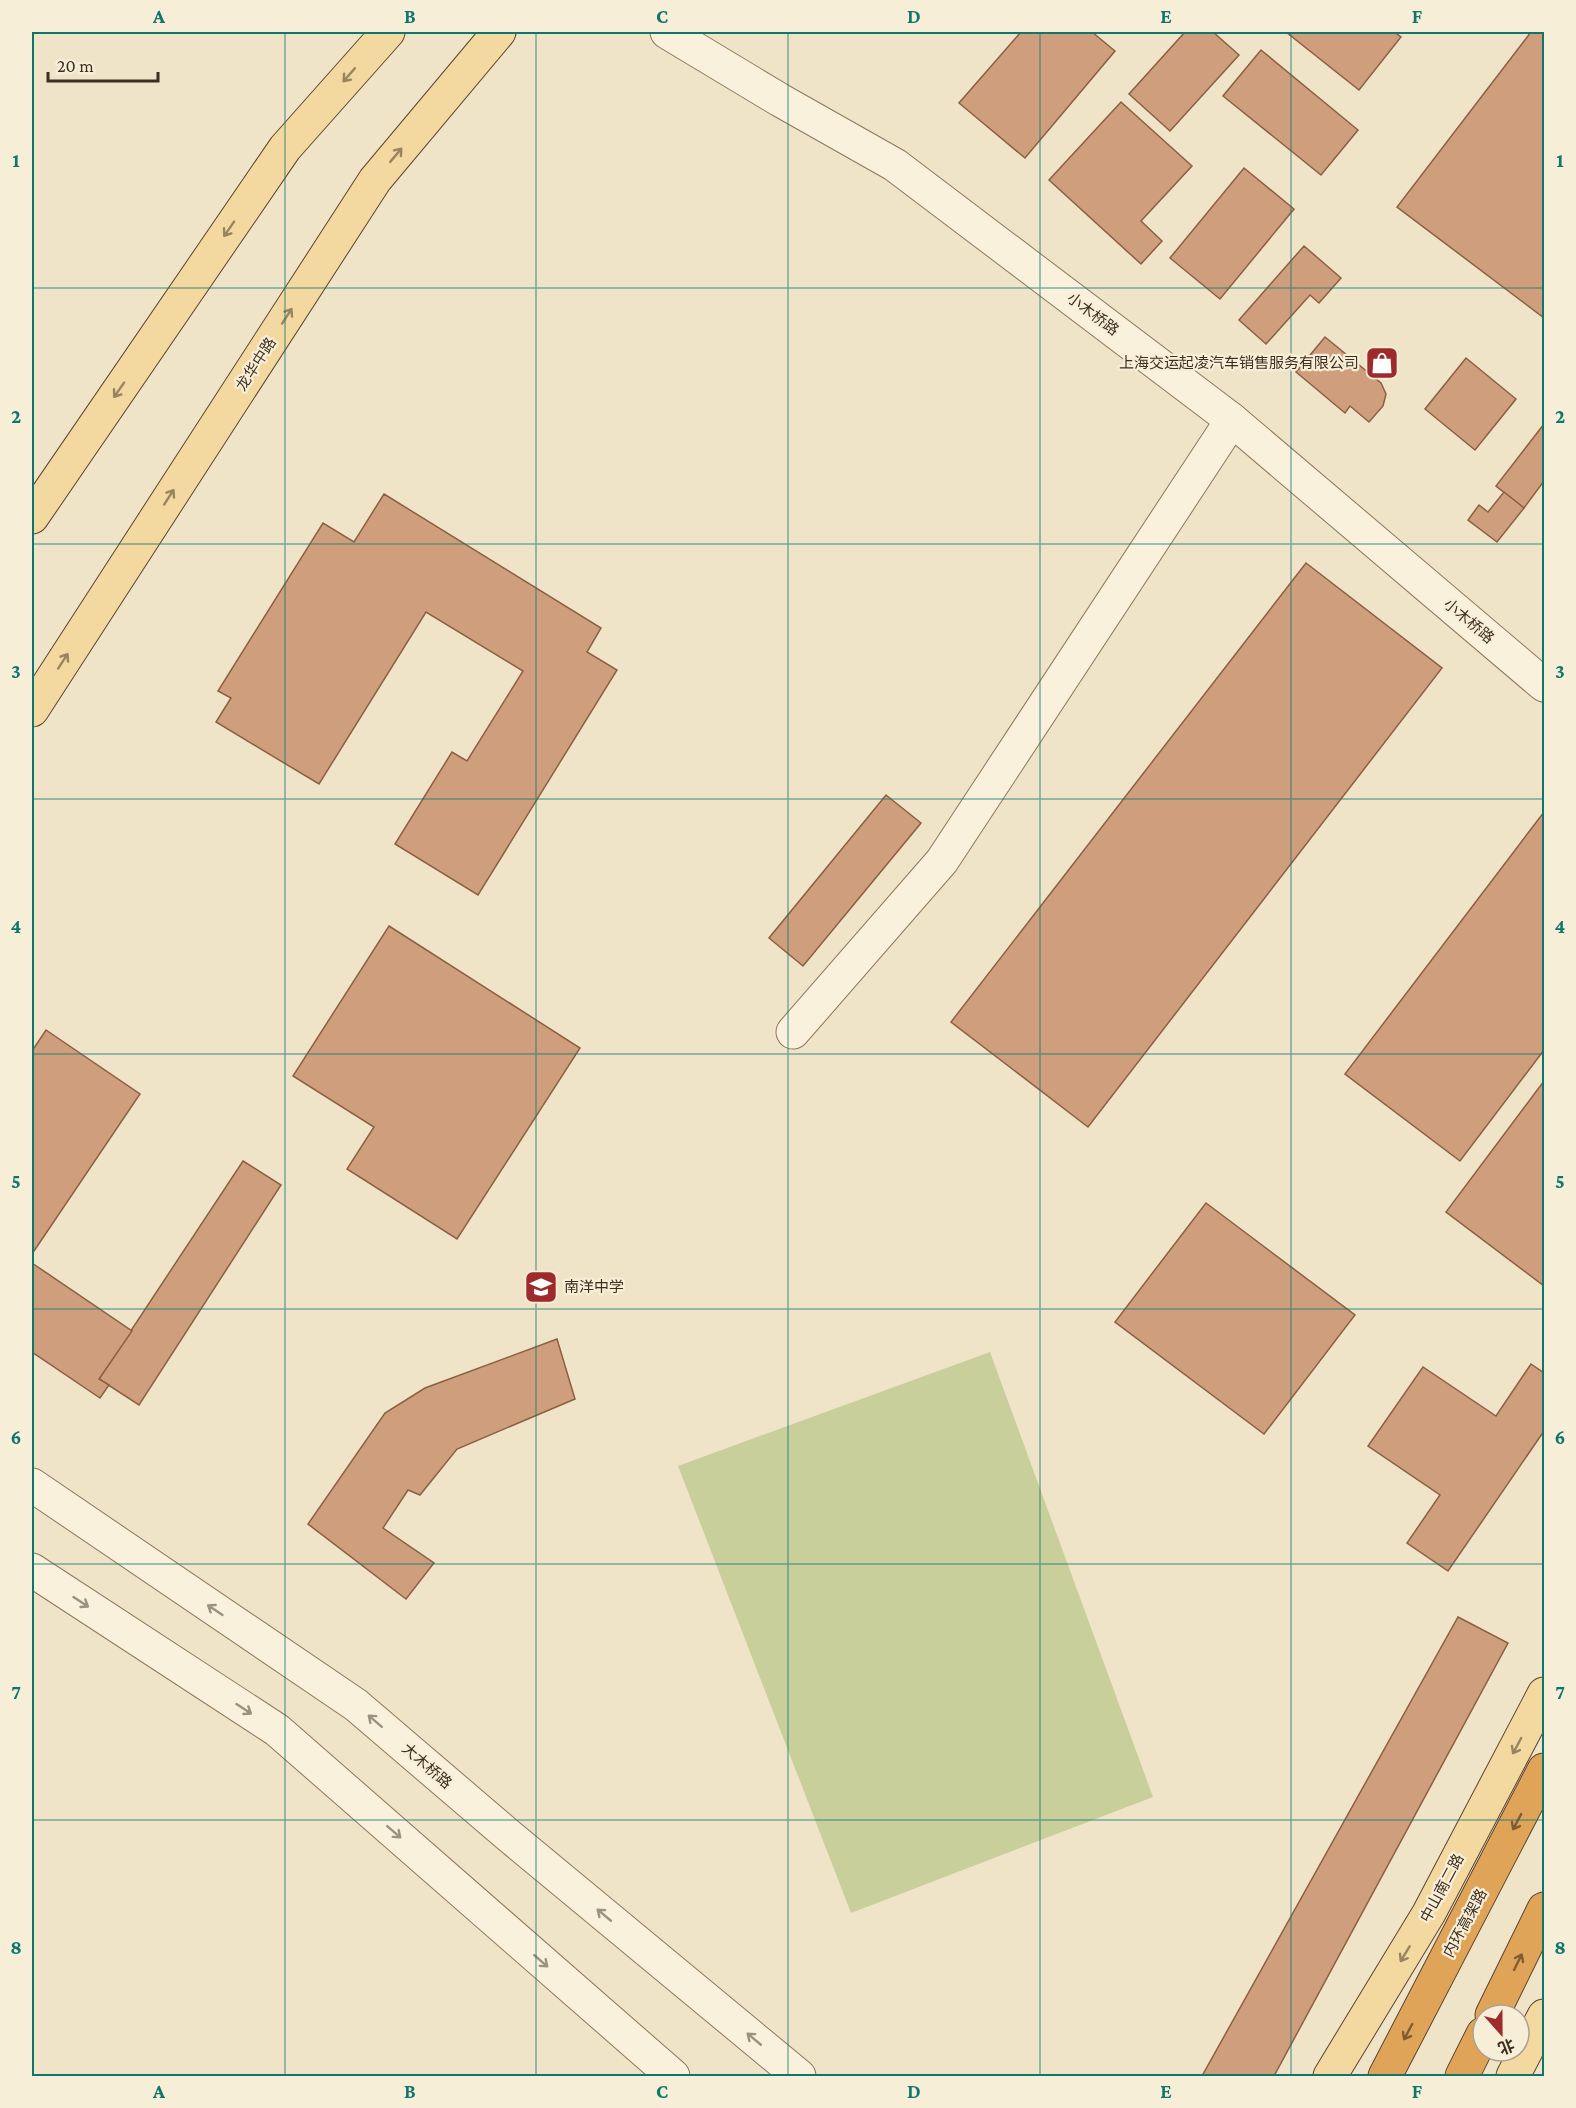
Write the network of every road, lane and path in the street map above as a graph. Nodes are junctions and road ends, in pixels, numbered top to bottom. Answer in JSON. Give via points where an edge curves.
{"nodes":[{"id":1,"x":388,"y":32,"type":"edge"},
{"id":2,"x":500,"y":32,"type":"edge"},
{"id":3,"x":667,"y":32,"type":"edge"},
{"id":4,"x":1232,"y":420,"type":"junction"},
{"id":5,"x":32,"y":517,"type":"edge"},
{"id":6,"x":1545,"y":685,"type":"edge"},
{"id":7,"x":32,"y":710,"type":"edge"},
{"id":8,"x":793,"y":1032,"type":"dead end"},
{"id":9,"x":32,"y":1485,"type":"edge"},
{"id":10,"x":32,"y":1570,"type":"edge"},
{"id":11,"x":1545,"y":1694,"type":"edge"},
{"id":12,"x":1545,"y":1770,"type":"edge"},
{"id":13,"x":1545,"y":1909,"type":"edge"},
{"id":14,"x":1498,"y":2003,"type":"edge"},
{"id":15,"x":1545,"y":2016,"type":"edge"},
{"id":16,"x":1471,"y":2058,"type":"edge"},
{"id":17,"x":673,"y":2076,"type":"edge"},
{"id":18,"x":799,"y":2076,"type":"edge"},
{"id":19,"x":1330,"y":2076,"type":"edge"},
{"id":20,"x":1385,"y":2076,"type":"edge"},
{"id":21,"x":1462,"y":2076,"type":"edge"},
{"id":22,"x":1513,"y":2076,"type":"edge"}],
"edges":[{"from":1,"to":5,"type":"main road","one_way":true,"via":[[285,148]]},
{"from":7,"to":2,"type":"main road","name":"龙华中路","one_way":true,"via":[[375,180]]},
{"from":3,"to":4,"type":"street","name":"小木桥路","via":[[896,165]]},
{"from":4,"to":6,"type":"street","name":"小木桥路"},
{"from":4,"to":8,"type":"street","via":[[942,861]]},
{"from":18,"to":9,"type":"street","name":"大木桥路","one_way":true,"via":[[356,1705]]},
{"from":10,"to":17,"type":"street","one_way":true,"via":[[277,1730]]},
{"from":11,"to":19,"type":"main road","name":"中山南二路","one_way":true,"via":[[1430,1913]]},
{"from":12,"to":20,"type":"highway","name":"内环高架路","one_way":true},
{"from":14,"to":13,"type":"highway","one_way":true},
{"from":15,"to":22,"type":"main road"},
{"from":16,"to":21,"type":"highway"}]}
